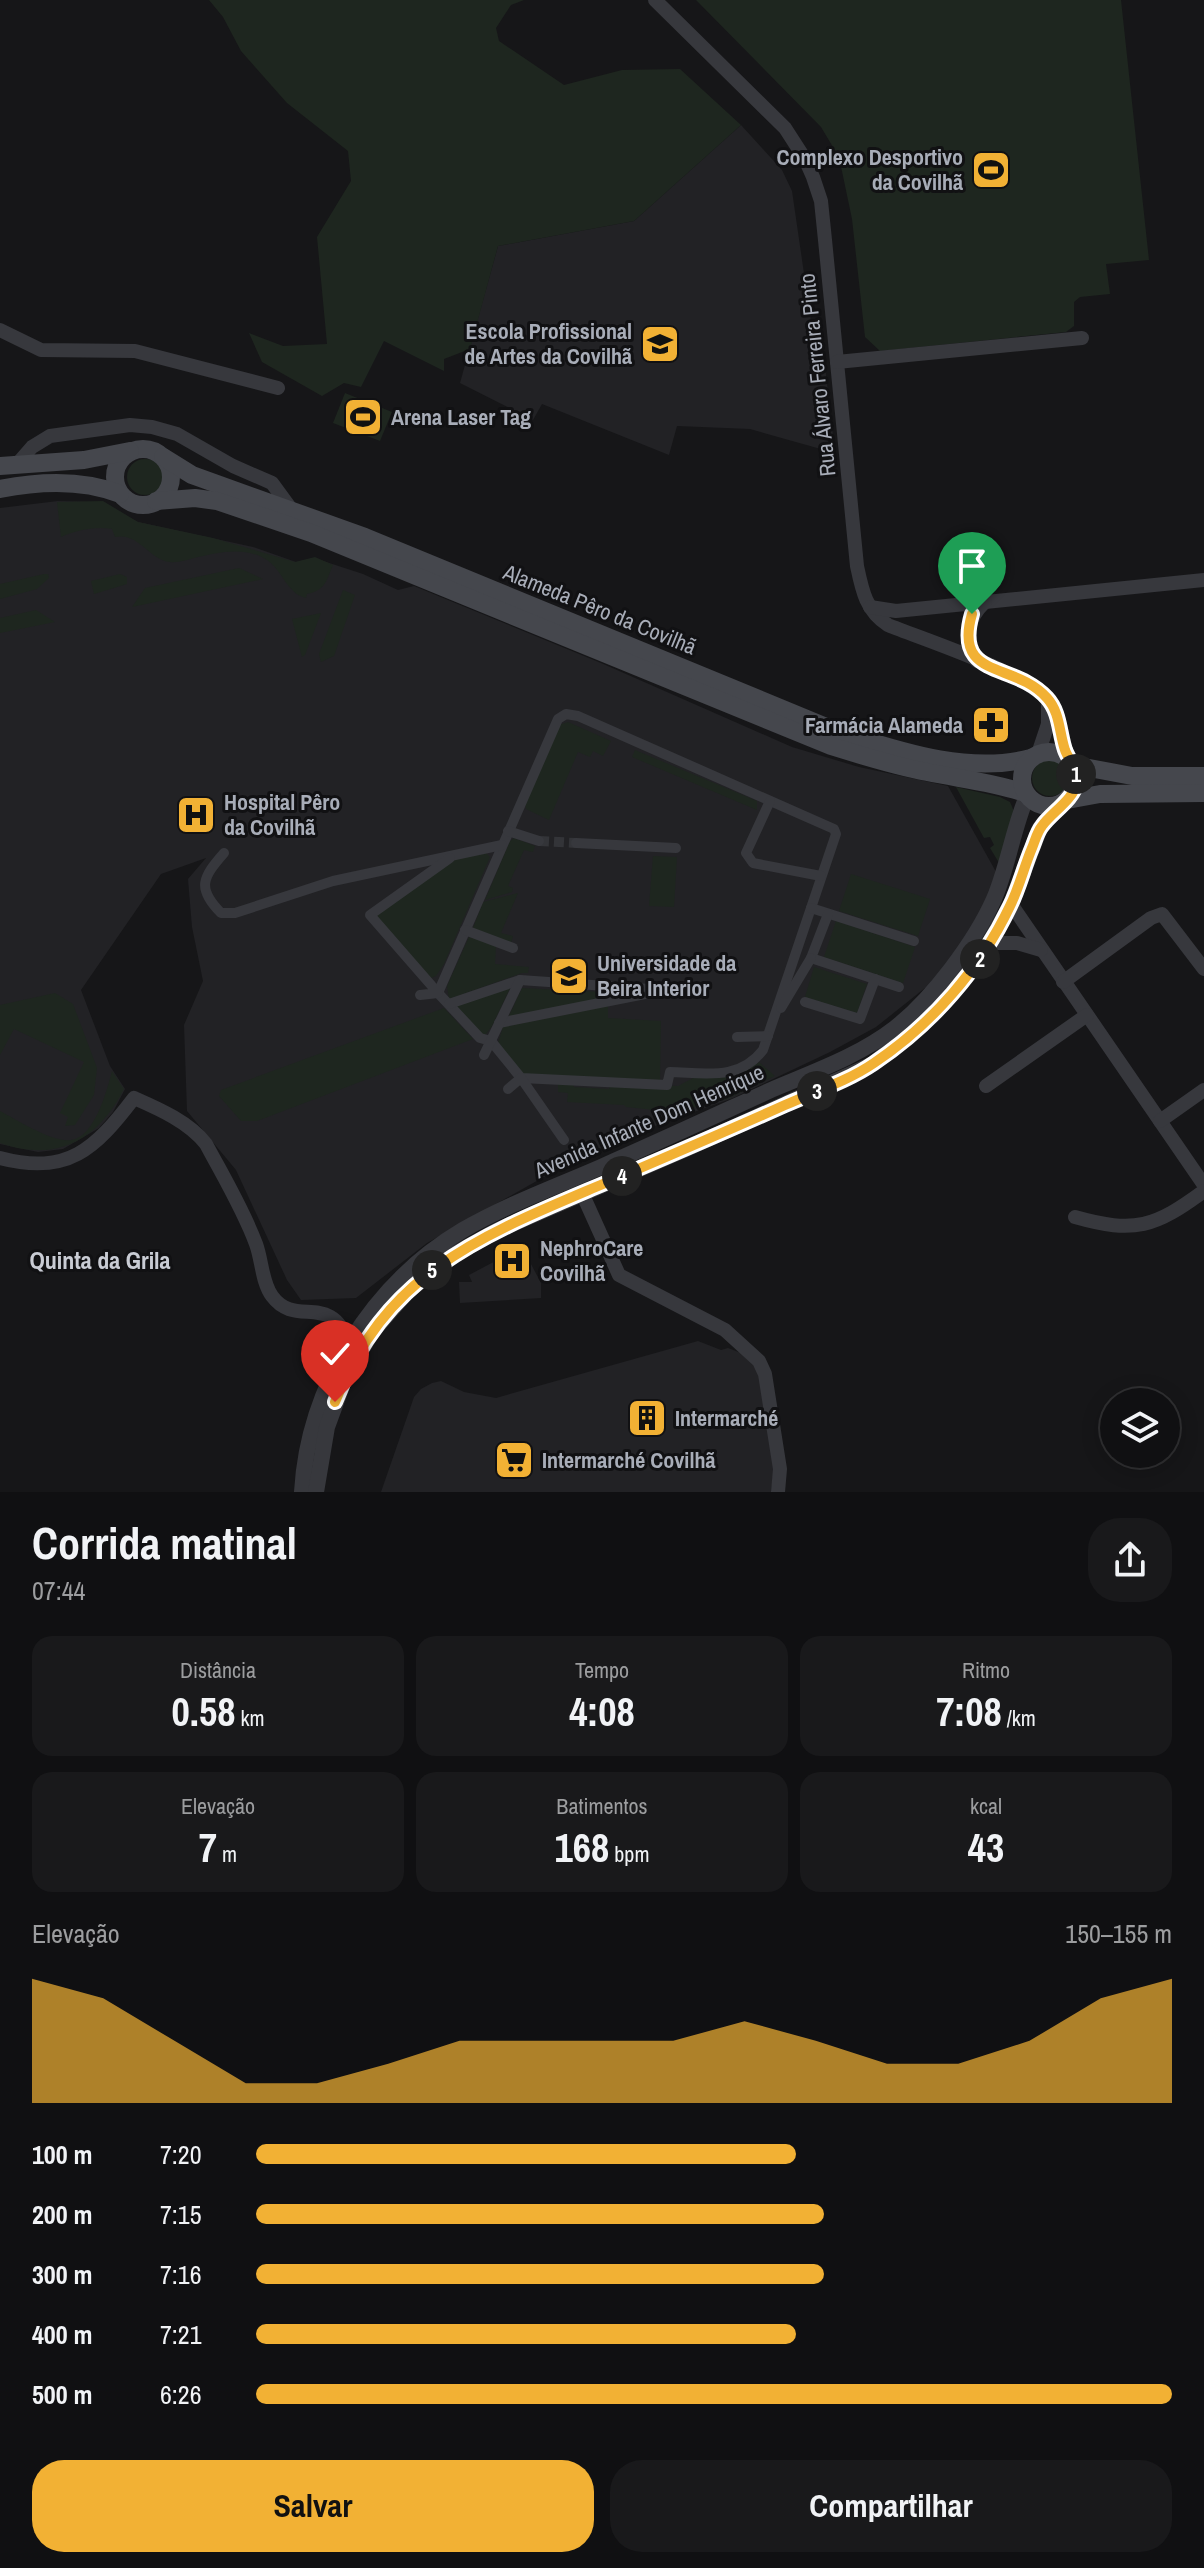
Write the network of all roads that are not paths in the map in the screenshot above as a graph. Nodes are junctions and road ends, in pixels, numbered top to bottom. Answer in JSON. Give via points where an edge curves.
{"nodes":[{"id":1,"x":655,"y":0,"type":"edge"},
{"id":2,"x":0,"y":330,"type":"edge"},
{"id":3,"x":1082,"y":338,"type":"dead end"},
{"id":4,"x":837,"y":362,"type":"junction"},
{"id":5,"x":278,"y":388,"type":"dead end"},
{"id":6,"x":132,"y":451,"type":"junction"},
{"id":7,"x":163,"y":457,"type":"junction"},
{"id":8,"x":5,"y":463,"type":"edge"},
{"id":9,"x":0,"y":489,"type":"edge"},
{"id":10,"x":120,"y":494,"type":"junction"},
{"id":11,"x":156,"y":501,"type":"junction"},
{"id":12,"x":291,"y":509,"type":"junction"},
{"id":13,"x":1204,"y":580,"type":"edge"},
{"id":14,"x":985,"y":602,"type":"junction"},
{"id":15,"x":870,"y":607,"type":"junction"},
{"id":16,"x":978,"y":661,"type":"junction"},
{"id":17,"x":1046,"y":697,"type":"junction"},
{"id":18,"x":1034,"y":756,"type":"junction"},
{"id":19,"x":1071,"y":762,"type":"junction"},
{"id":20,"x":1204,"y":776,"type":"edge"},
{"id":21,"x":1204,"y":793,"type":"edge"},
{"id":22,"x":1026,"y":794,"type":"junction"},
{"id":23,"x":770,"y":801,"type":"junction"},
{"id":24,"x":1063,"y":802,"type":"junction"},
{"id":25,"x":508,"y":831,"type":"junction"},
{"id":26,"x":539,"y":841,"type":"tunnel mouth"},
{"id":27,"x":576,"y":843,"type":"tunnel mouth"},
{"id":28,"x":502,"y":845,"type":"junction"},
{"id":29,"x":676,"y":848,"type":"dead end"},
{"id":30,"x":224,"y":853,"type":"dead end"},
{"id":31,"x":455,"y":854,"type":"junction"},
{"id":32,"x":821,"y":876,"type":"junction"},
{"id":33,"x":1011,"y":904,"type":"junction"},
{"id":34,"x":811,"y":908,"type":"junction"},
{"id":35,"x":828,"y":914,"type":"junction"},
{"id":36,"x":465,"y":930,"type":"junction"},
{"id":37,"x":914,"y":941,"type":"dead end"},
{"id":38,"x":990,"y":943,"type":"junction"},
{"id":39,"x":513,"y":948,"type":"dead end"},
{"id":40,"x":1041,"y":950,"type":"junction"},
{"id":41,"x":811,"y":958,"type":"junction"},
{"id":42,"x":1204,"y":969,"type":"edge"},
{"id":43,"x":875,"y":979,"type":"junction"},
{"id":44,"x":520,"y":980,"type":"junction"},
{"id":45,"x":1063,"y":982,"type":"junction"},
{"id":46,"x":899,"y":987,"type":"dead end"},
{"id":47,"x":438,"y":993,"type":"junction"},
{"id":48,"x":420,"y":995,"type":"dead end"},
{"id":49,"x":805,"y":1002,"type":"dead end"},
{"id":50,"x":449,"y":1004,"type":"junction"},
{"id":51,"x":1087,"y":1015,"type":"junction"},
{"id":52,"x":773,"y":1022,"type":"junction"},
{"id":53,"x":499,"y":1023,"type":"junction"},
{"id":54,"x":768,"y":1036,"type":"junction"},
{"id":55,"x":737,"y":1037,"type":"dead end"},
{"id":56,"x":491,"y":1041,"type":"junction"},
{"id":57,"x":484,"y":1055,"type":"dead end"},
{"id":58,"x":521,"y":1078,"type":"junction"},
{"id":59,"x":986,"y":1086,"type":"dead end"},
{"id":60,"x":508,"y":1089,"type":"dead end"},
{"id":61,"x":1204,"y":1090,"type":"edge"},
{"id":62,"x":1160,"y":1121,"type":"junction"},
{"id":63,"x":564,"y":1140,"type":"dead end"},
{"id":64,"x":0,"y":1158,"type":"edge"},
{"id":65,"x":1204,"y":1185,"type":"edge"},
{"id":66,"x":1204,"y":1191,"type":"edge"},
{"id":67,"x":582,"y":1193,"type":"junction"},
{"id":68,"x":1075,"y":1217,"type":"dead end"},
{"id":69,"x":349,"y":1344,"type":"junction"},
{"id":70,"x":302,"y":1492,"type":"edge"},
{"id":71,"x":316,"y":1492,"type":"edge"},
{"id":72,"x":778,"y":1492,"type":"edge"}],
"edges":[{"from":1,"to":4,"type":"street","name":"Rua Álvaro Ferreira Pinto","via":[[785,128],[805,159],[821,201]]},
{"from":2,"to":5,"type":"street","via":[[41,350],[144,352]]},
{"from":3,"to":4,"type":"street"},
{"from":4,"to":15,"type":"street","name":"Rua Álvaro Ferreira Pinto","via":[[857,566]]},
{"from":6,"to":7,"type":"main road","name":"Alameda Pêro da Covilhã","via":[[155,451]]},
{"from":6,"to":8,"type":"main road","name":"Alameda Pêro da Covilhã","via":[[84,460]]},
{"from":6,"to":10,"type":"main road","via":[[117,466],[114,478]]},
{"from":7,"to":11,"type":"main road","via":[[170,485]]},
{"from":7,"to":12,"type":"main road","name":"Alameda Pêro da Covilhã","via":[[192,475]]},
{"from":8,"to":12,"type":"street","via":[[50,436],[152,427],[177,434],[272,483]]},
{"from":9,"to":10,"type":"main road","name":"Alameda Pêro da Covilhã","via":[[68,483]]},
{"from":10,"to":11,"type":"main road","name":"Alameda Pêro da Covilhã","via":[[139,505]]},
{"from":11,"to":22,"type":"main road","name":"Alameda Pêro da Covilhã","via":[[217,501],[298,528],[790,731],[876,761],[988,781]]},
{"from":12,"to":18,"type":"main road","name":"Alameda Pêro da Covilhã","via":[[836,731],[951,761],[992,764]]},
{"from":13,"to":14,"type":"street"},
{"from":14,"to":15,"type":"street","via":[[896,611]]},
{"from":14,"to":16,"type":"street","via":[[969,625],[970,653]]},
{"from":15,"to":16,"type":"street","via":[[888,625]]},
{"from":16,"to":17,"type":"street"},
{"from":17,"to":18,"type":"street","via":[[1048,724]]},
{"from":17,"to":19,"type":"street","via":[[1055,709]]},
{"from":18,"to":19,"type":"main road","via":[[1053,752]]},
{"from":18,"to":22,"type":"main road","via":[[1022,775]]},
{"from":19,"to":20,"type":"main road","via":[[1132,776]]},
{"from":19,"to":24,"type":"main road","via":[[1077,783]]},
{"from":21,"to":24,"type":"main road","via":[[1100,794]]},
{"from":22,"to":24,"type":"main road","via":[[1042,806]]},
{"from":22,"to":69,"type":"street","name":"Avenida Infante Dom Henrique","via":[[979,929],[896,1027],[826,1066],[465,1229],[408,1271]]},
{"from":23,"to":25,"type":"street","via":[[566,714],[558,719]]},
{"from":23,"to":32,"type":"street","via":[[834,829]]},
{"from":23,"to":32,"type":"street","via":[[746,853],[753,863]]},
{"from":24,"to":33,"type":"street","name":"Avenida Infante Dom Henrique","via":[[1040,828]]},
{"from":25,"to":26,"type":"street"},
{"from":25,"to":28,"type":"street"},
{"from":27,"to":29,"type":"street"},
{"from":28,"to":31,"type":"street"},
{"from":28,"to":36,"type":"street"},
{"from":30,"to":31,"type":"street","via":[[204,886],[221,913]]},
{"from":31,"to":47,"type":"street","via":[[370,915]]},
{"from":32,"to":34,"type":"street"},
{"from":33,"to":38,"type":"street","name":"Avenida Infante Dom Henrique"},
{"from":33,"to":40,"type":"street"},
{"from":34,"to":35,"type":"street"},
{"from":34,"to":52,"type":"street"},
{"from":35,"to":37,"type":"street"},
{"from":35,"to":41,"type":"street"},
{"from":36,"to":39,"type":"street"},
{"from":36,"to":47,"type":"street"},
{"from":38,"to":40,"type":"street"},
{"from":38,"to":67,"type":"street","name":"Avenida Infante Dom Henrique","via":[[933,1015],[873,1064]]},
{"from":40,"to":45,"type":"street"},
{"from":41,"to":43,"type":"street"},
{"from":41,"to":52,"type":"street"},
{"from":42,"to":45,"type":"street","via":[[1162,914]]},
{"from":43,"to":46,"type":"street"},
{"from":43,"to":49,"type":"street","via":[[860,1019]]},
{"from":44,"to":50,"type":"street"},
{"from":44,"to":53,"type":"street"},
{"from":44,"to":53,"type":"street","via":[[664,990]]},
{"from":45,"to":51,"type":"street"},
{"from":47,"to":48,"type":"street"},
{"from":47,"to":50,"type":"street"},
{"from":50,"to":56,"type":"street","via":[[480,1038]]},
{"from":51,"to":59,"type":"street"},
{"from":51,"to":62,"type":"street"},
{"from":52,"to":54,"type":"street"},
{"from":53,"to":56,"type":"street"},
{"from":54,"to":55,"type":"street"},
{"from":54,"to":58,"type":"street","via":[[753,1063],[740,1070],[670,1072],[667,1085]]},
{"from":56,"to":57,"type":"street"},
{"from":56,"to":58,"type":"street"},
{"from":58,"to":60,"type":"street"},
{"from":58,"to":63,"type":"street"},
{"from":61,"to":62,"type":"street"},
{"from":62,"to":65,"type":"street"},
{"from":64,"to":69,"type":"street","via":[[49,1164],[102,1138],[134,1098],[156,1107],[198,1133],[206,1144],[255,1242],[270,1294],[283,1308],[330,1315]]},
{"from":66,"to":68,"type":"street","via":[[1138,1226]]},
{"from":67,"to":71,"type":"street","name":"Avenida Infante Dom Henrique","via":[[462,1249],[390,1310],[345,1378],[327,1427]]},
{"from":67,"to":72,"type":"street","via":[[619,1275],[725,1330],[759,1361],[780,1469]]},
{"from":69,"to":70,"type":"street","name":"Avenida Infante Dom Henrique","via":[[324,1390]]}]}
